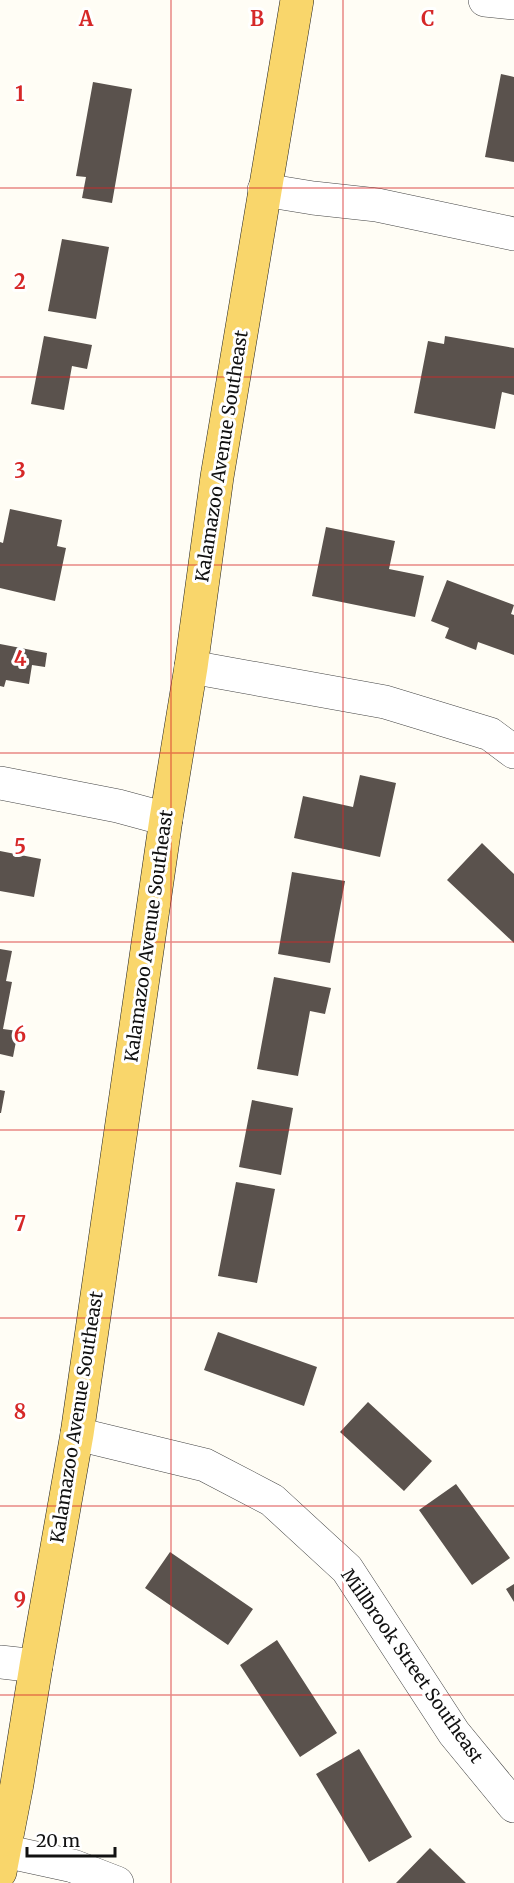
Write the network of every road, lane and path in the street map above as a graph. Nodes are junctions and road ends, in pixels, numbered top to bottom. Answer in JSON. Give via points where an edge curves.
{"nodes":[{"id":1,"x":297,"y":0,"type":"edge"},
{"id":2,"x":485,"y":0,"type":"edge"},
{"id":3,"x":514,"y":3,"type":"edge"},
{"id":4,"x":264,"y":190,"type":"junction"},
{"id":5,"x":514,"y":234,"type":"edge"},
{"id":6,"x":191,"y":667,"type":"junction"},
{"id":7,"x":514,"y":752,"type":"edge"},
{"id":8,"x":0,"y":783,"type":"edge"},
{"id":9,"x":166,"y":819,"type":"junction"},
{"id":10,"x":77,"y":1434,"type":"junction"},
{"id":11,"x":0,"y":1662,"type":"edge"},
{"id":12,"x":36,"y":1665,"type":"junction"},
{"id":13,"x":514,"y":1806,"type":"edge"},
{"id":14,"x":2,"y":1861,"type":"edge"},
{"id":15,"x":117,"y":1883,"type":"edge"}],
"edges":[{"from":1,"to":4,"type":"main road","name":"Kalamazoo Avenue Southeast"},
{"from":2,"to":3,"type":"street"},
{"from":4,"to":5,"type":"street","via":[[377,205]]},
{"from":4,"to":6,"type":"main road","name":"Kalamazoo Avenue Southeast","via":[[217,477]]},
{"from":6,"to":7,"type":"street","via":[[386,702],[490,734]]},
{"from":6,"to":9,"type":"main road","name":"Kalamazoo Avenue Southeast"},
{"from":8,"to":9,"type":"street"},
{"from":9,"to":10,"type":"main road","name":"Kalamazoo Avenue Southeast"},
{"from":10,"to":12,"type":"main road","name":"Kalamazoo Avenue Southeast"},
{"from":10,"to":13,"type":"street","name":"Millbrook Street Southeast","via":[[205,1465],[272,1500],[347,1569],[454,1733]]},
{"from":11,"to":12,"type":"street"},
{"from":12,"to":14,"type":"main road","name":"Kalamazoo Avenue Southeast"},
{"from":14,"to":15,"type":"street","via":[[73,1866]]}]}
